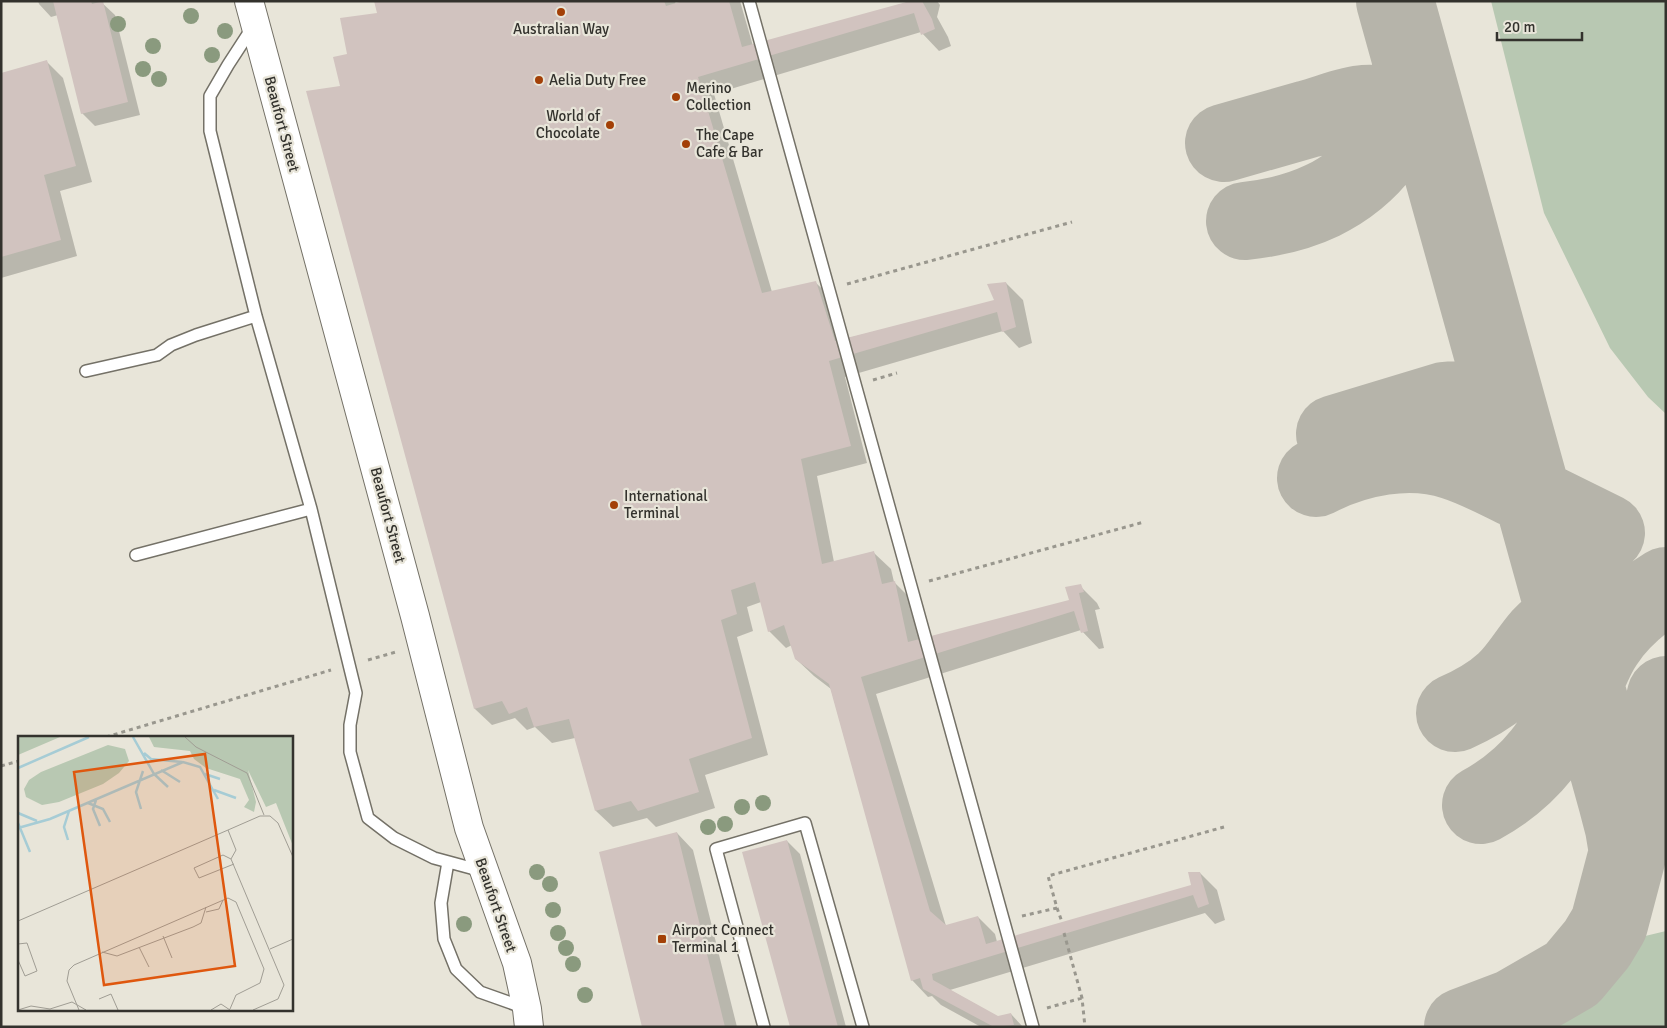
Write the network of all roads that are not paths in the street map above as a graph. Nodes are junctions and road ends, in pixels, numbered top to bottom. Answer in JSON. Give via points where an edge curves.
{"nodes":[{"id":1,"x":750,"y":1,"type":"edge"},
{"id":2,"x":252,"y":13,"type":"edge"},
{"id":3,"x":256,"y":316,"type":"junction"},
{"id":4,"x":86,"y":371,"type":"dead end"},
{"id":5,"x":311,"y":509,"type":"junction"},
{"id":6,"x":136,"y":555,"type":"dead end"},
{"id":7,"x":448,"y":862,"type":"junction"},
{"id":8,"x":485,"y":872,"type":"junction"},
{"id":9,"x":528,"y":1018,"type":"edge"},
{"id":10,"x":764,"y":1027,"type":"edge"},
{"id":11,"x":863,"y":1027,"type":"edge"},
{"id":12,"x":1033,"y":1027,"type":"edge"}],
"edges":[{"from":1,"to":12,"type":"lane"},
{"from":2,"to":3,"type":"lane","via":[[210,96],[210,131]]},
{"from":2,"to":8,"type":"street","name":"Beaufort Street","via":[[469,828]]},
{"from":3,"to":4,"type":"lane","via":[[196,335],[171,345],[157,355]]},
{"from":3,"to":5,"type":"lane"},
{"from":5,"to":6,"type":"lane"},
{"from":5,"to":7,"type":"lane","via":[[356,693],[350,725],[350,752],[368,818],[394,838]]},
{"from":7,"to":8,"type":"lane"},
{"from":7,"to":9,"type":"lane","via":[[441,903],[444,939],[456,969],[480,992]]},
{"from":8,"to":9,"type":"street","name":"Beaufort Street","via":[[517,963]]},
{"from":10,"to":11,"type":"lane","via":[[716,848],[805,823]]}]}
